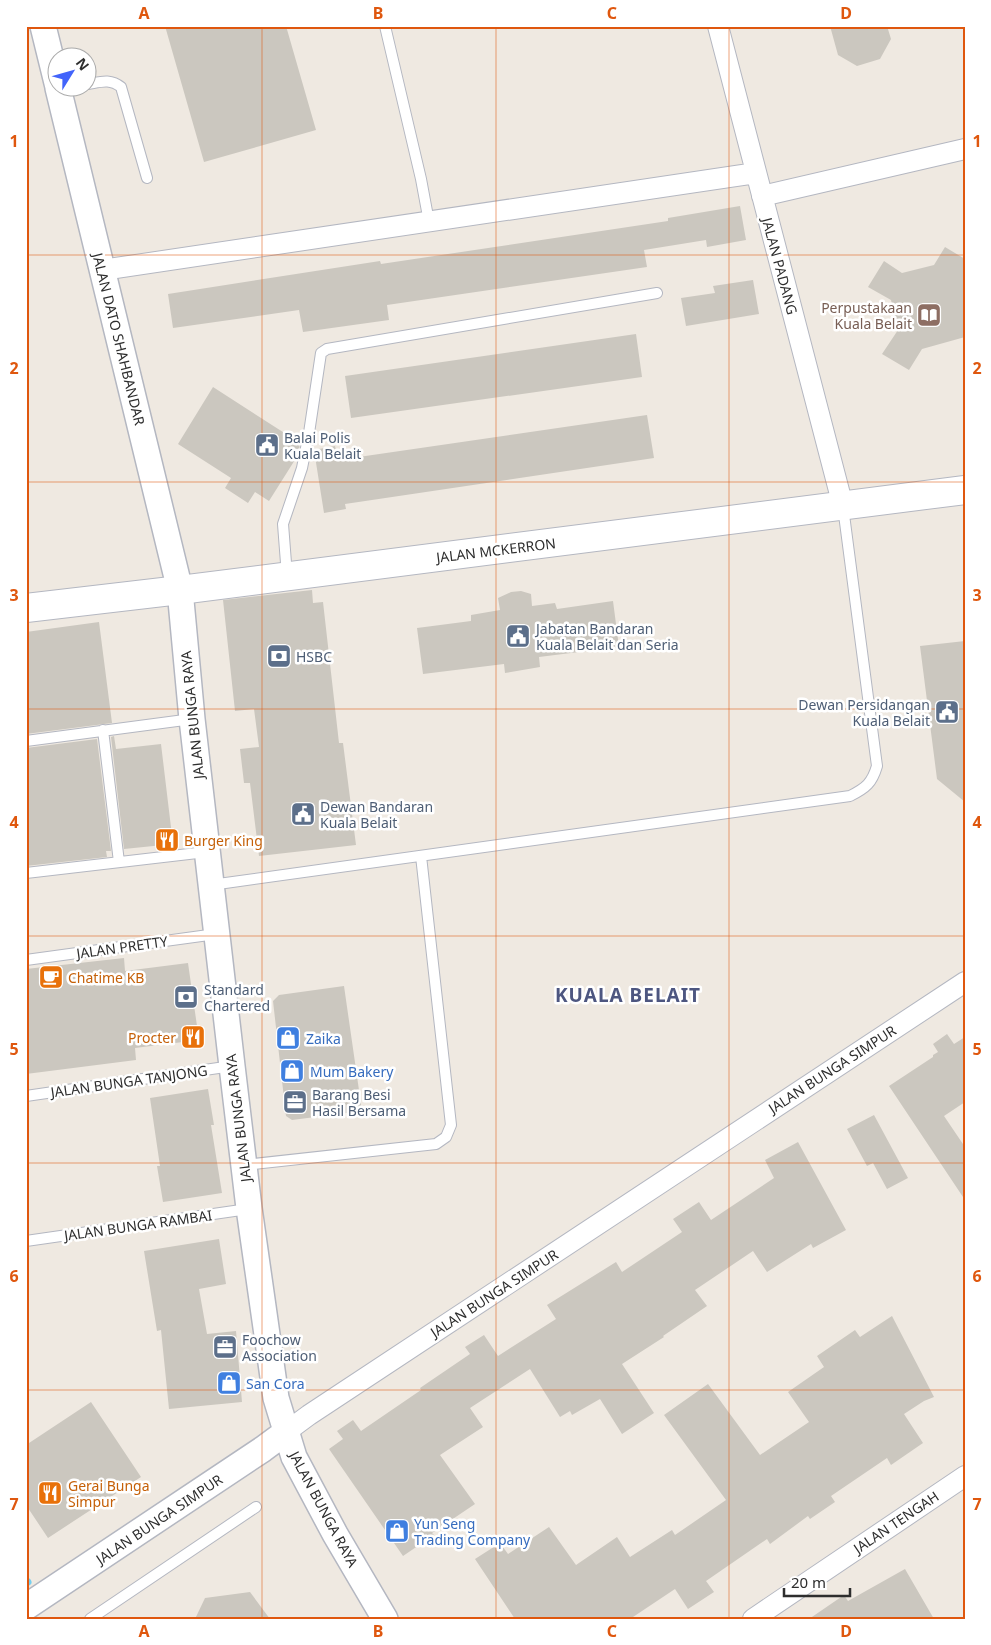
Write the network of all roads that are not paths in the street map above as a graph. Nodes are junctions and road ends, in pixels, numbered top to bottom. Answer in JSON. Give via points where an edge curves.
{"nodes":[{"id":1,"x":43,"y":26,"type":"edge"},
{"id":2,"x":385,"y":26,"type":"edge"},
{"id":3,"x":718,"y":26,"type":"edge"},
{"id":4,"x":49,"y":48,"type":"edge"},
{"id":5,"x":98,"y":82,"type":"edge"},
{"id":6,"x":63,"y":98,"type":"edge"},
{"id":7,"x":965,"y":149,"type":"edge"},
{"id":8,"x":756,"y":173,"type":"junction"},
{"id":9,"x":147,"y":178,"type":"dead end"},
{"id":10,"x":762,"y":196,"type":"junction"},
{"id":11,"x":429,"y":222,"type":"junction"},
{"id":12,"x":102,"y":270,"type":"junction"},
{"id":13,"x":657,"y":293,"type":"dead end"},
{"id":14,"x":965,"y":490,"type":"edge"},
{"id":15,"x":843,"y":506,"type":"junction"},
{"id":16,"x":287,"y":576,"type":"junction"},
{"id":17,"x":180,"y":590,"type":"junction"},
{"id":18,"x":26,"y":608,"type":"edge"},
{"id":19,"x":192,"y":720,"type":"junction"},
{"id":20,"x":104,"y":730,"type":"junction"},
{"id":21,"x":26,"y":741,"type":"edge"},
{"id":22,"x":207,"y":852,"type":"junction"},
{"id":23,"x":421,"y":856,"type":"junction"},
{"id":24,"x":119,"y":862,"type":"junction"},
{"id":25,"x":26,"y":873,"type":"edge"},
{"id":26,"x":211,"y":885,"type":"junction"},
{"id":27,"x":217,"y":934,"type":"junction"},
{"id":28,"x":26,"y":960,"type":"edge"},
{"id":29,"x":965,"y":982,"type":"edge"},
{"id":30,"x":232,"y":1066,"type":"junction"},
{"id":31,"x":26,"y":1096,"type":"edge"},
{"id":32,"x":244,"y":1165,"type":"junction"},
{"id":33,"x":249,"y":1208,"type":"junction"},
{"id":34,"x":26,"y":1241,"type":"edge"},
{"id":35,"x":286,"y":1432,"type":"junction"},
{"id":36,"x":965,"y":1476,"type":"edge"},
{"id":37,"x":256,"y":1507,"type":"dead end"},
{"id":38,"x":26,"y":1607,"type":"edge"},
{"id":39,"x":90,"y":1619,"type":"edge"},
{"id":40,"x":385,"y":1619,"type":"edge"},
{"id":41,"x":753,"y":1619,"type":"edge"}],
"edges":[{"from":1,"to":4,"type":"street","name":"JALAN DATO SHAHBANDAR"},
{"from":2,"to":11,"type":"lane"},
{"from":3,"to":8,"type":"street","name":"JALAN PADANG"},
{"from":5,"to":9,"type":"lane","via":[[115,82],[121,87]]},
{"from":6,"to":12,"type":"street","name":"JALAN DATO SHAHBANDAR"},
{"from":7,"to":10,"type":"street"},
{"from":8,"to":10,"type":"street","name":"JALAN PADANG"},
{"from":8,"to":11,"type":"street"},
{"from":10,"to":15,"type":"street","name":"JALAN PADANG"},
{"from":11,"to":12,"type":"street"},
{"from":12,"to":17,"type":"street","name":"JALAN DATO SHAHBANDAR"},
{"from":13,"to":16,"type":"lane","via":[[326,349],[321,353],[302,468],[283,524]]},
{"from":14,"to":15,"type":"main road","name":"JALAN MCKERRON"},
{"from":15,"to":16,"type":"main road","name":"JALAN MCKERRON"},
{"from":15,"to":23,"type":"lane","via":[[877,766],[873,779],[863,790],[850,796]]},
{"from":16,"to":17,"type":"main road","name":"JALAN MCKERRON"},
{"from":17,"to":18,"type":"main road","name":"JALAN MCKERRON"},
{"from":17,"to":19,"type":"street","name":"JALAN BUNGA RAYA"},
{"from":19,"to":20,"type":"lane"},
{"from":19,"to":22,"type":"street","name":"JALAN BUNGA RAYA"},
{"from":20,"to":21,"type":"lane"},
{"from":20,"to":24,"type":"lane"},
{"from":22,"to":24,"type":"lane"},
{"from":22,"to":26,"type":"street","name":"JALAN BUNGA RAYA"},
{"from":23,"to":26,"type":"lane"},
{"from":23,"to":32,"type":"lane","via":[[451,1125],[446,1137],[436,1144]]},
{"from":24,"to":25,"type":"lane"},
{"from":26,"to":27,"type":"street","name":"JALAN BUNGA RAYA"},
{"from":27,"to":28,"type":"lane","name":"JALAN PRETTY"},
{"from":27,"to":30,"type":"street","name":"JALAN BUNGA RAYA"},
{"from":29,"to":35,"type":"street","name":"JALAN BUNGA SIMPUR"},
{"from":30,"to":31,"type":"lane","name":"JALAN BUNGA TANJONG"},
{"from":30,"to":32,"type":"street","name":"JALAN BUNGA RAYA"},
{"from":32,"to":33,"type":"street","name":"JALAN BUNGA RAYA"},
{"from":33,"to":34,"type":"lane","name":"JALAN BUNGA RAMBAI"},
{"from":33,"to":35,"type":"street","name":"JALAN BUNGA RAYA","via":[[276,1398]]},
{"from":35,"to":38,"type":"street","name":"JALAN BUNGA SIMPUR"},
{"from":35,"to":40,"type":"street","name":"JALAN BUNGA RAYA","via":[[294,1458],[308,1485]]},
{"from":36,"to":41,"type":"street","name":"JALAN TENGAH"},
{"from":37,"to":39,"type":"lane"}]}
